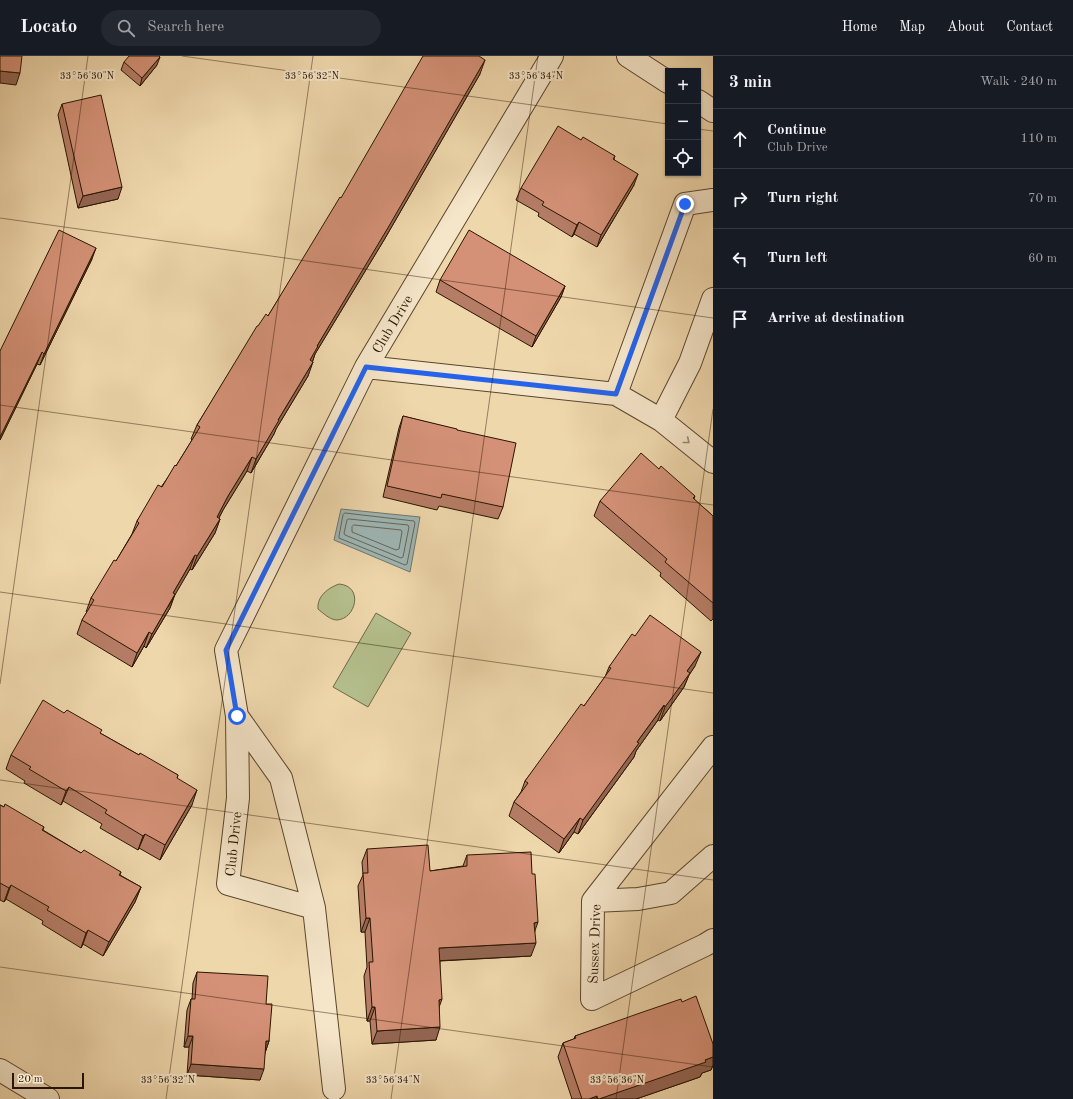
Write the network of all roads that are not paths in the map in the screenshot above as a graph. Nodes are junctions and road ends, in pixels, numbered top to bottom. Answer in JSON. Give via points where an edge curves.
{"nodes":[{"id":1,"x":552,"y":56,"type":"edge"},
{"id":2,"x":628,"y":56,"type":"edge"},
{"id":3,"x":665,"y":80,"type":"edge"},
{"id":4,"x":701,"y":103,"type":"edge"},
{"id":5,"x":713,"y":111,"type":"edge"},
{"id":6,"x":713,"y":200,"type":"edge"},
{"id":7,"x":713,"y":299,"type":"edge"},
{"id":8,"x":366,"y":367,"type":"junction"},
{"id":9,"x":616,"y":394,"type":"junction"},
{"id":10,"x":662,"y":420,"type":"junction"},
{"id":11,"x":713,"y":462,"type":"edge"},
{"id":12,"x":237,"y":716,"type":"junction"},
{"id":13,"x":713,"y":747,"type":"edge"},
{"id":14,"x":713,"y":856,"type":"edge"},
{"id":15,"x":593,"y":900,"type":"junction"},
{"id":16,"x":314,"y":908,"type":"junction"},
{"id":17,"x":713,"y":940,"type":"edge"},
{"id":18,"x":0,"y":1070,"type":"edge"},
{"id":19,"x":334,"y":1089,"type":"dead end"},
{"id":20,"x":48,"y":1099,"type":"edge"}],
"edges":[{"from":1,"to":8,"type":"street","name":"Club Drive"},
{"from":2,"to":3,"type":"street"},
{"from":4,"to":5,"type":"street"},
{"from":6,"to":9,"type":"street","via":[[685,204]]},
{"from":7,"to":10,"type":"street","via":[[690,363]]},
{"from":8,"to":9,"type":"street"},
{"from":8,"to":12,"type":"street","name":"Club Drive","via":[[226,650]]},
{"from":9,"to":10,"type":"street"},
{"from":10,"to":11,"type":"street","one_way":true},
{"from":12,"to":16,"type":"street","name":"Club Drive","via":[[281,778]]},
{"from":12,"to":16,"type":"street","name":"Club Drive","via":[[238,798],[228,884]]},
{"from":13,"to":15,"type":"street","name":"Sussex Drive"},
{"from":14,"to":15,"type":"street","via":[[671,893],[638,899]]},
{"from":15,"to":17,"type":"street","name":"Sussex Drive","via":[[592,999]]},
{"from":16,"to":19,"type":"street","name":"Club Drive"},
{"from":18,"to":20,"type":"street"}]}
